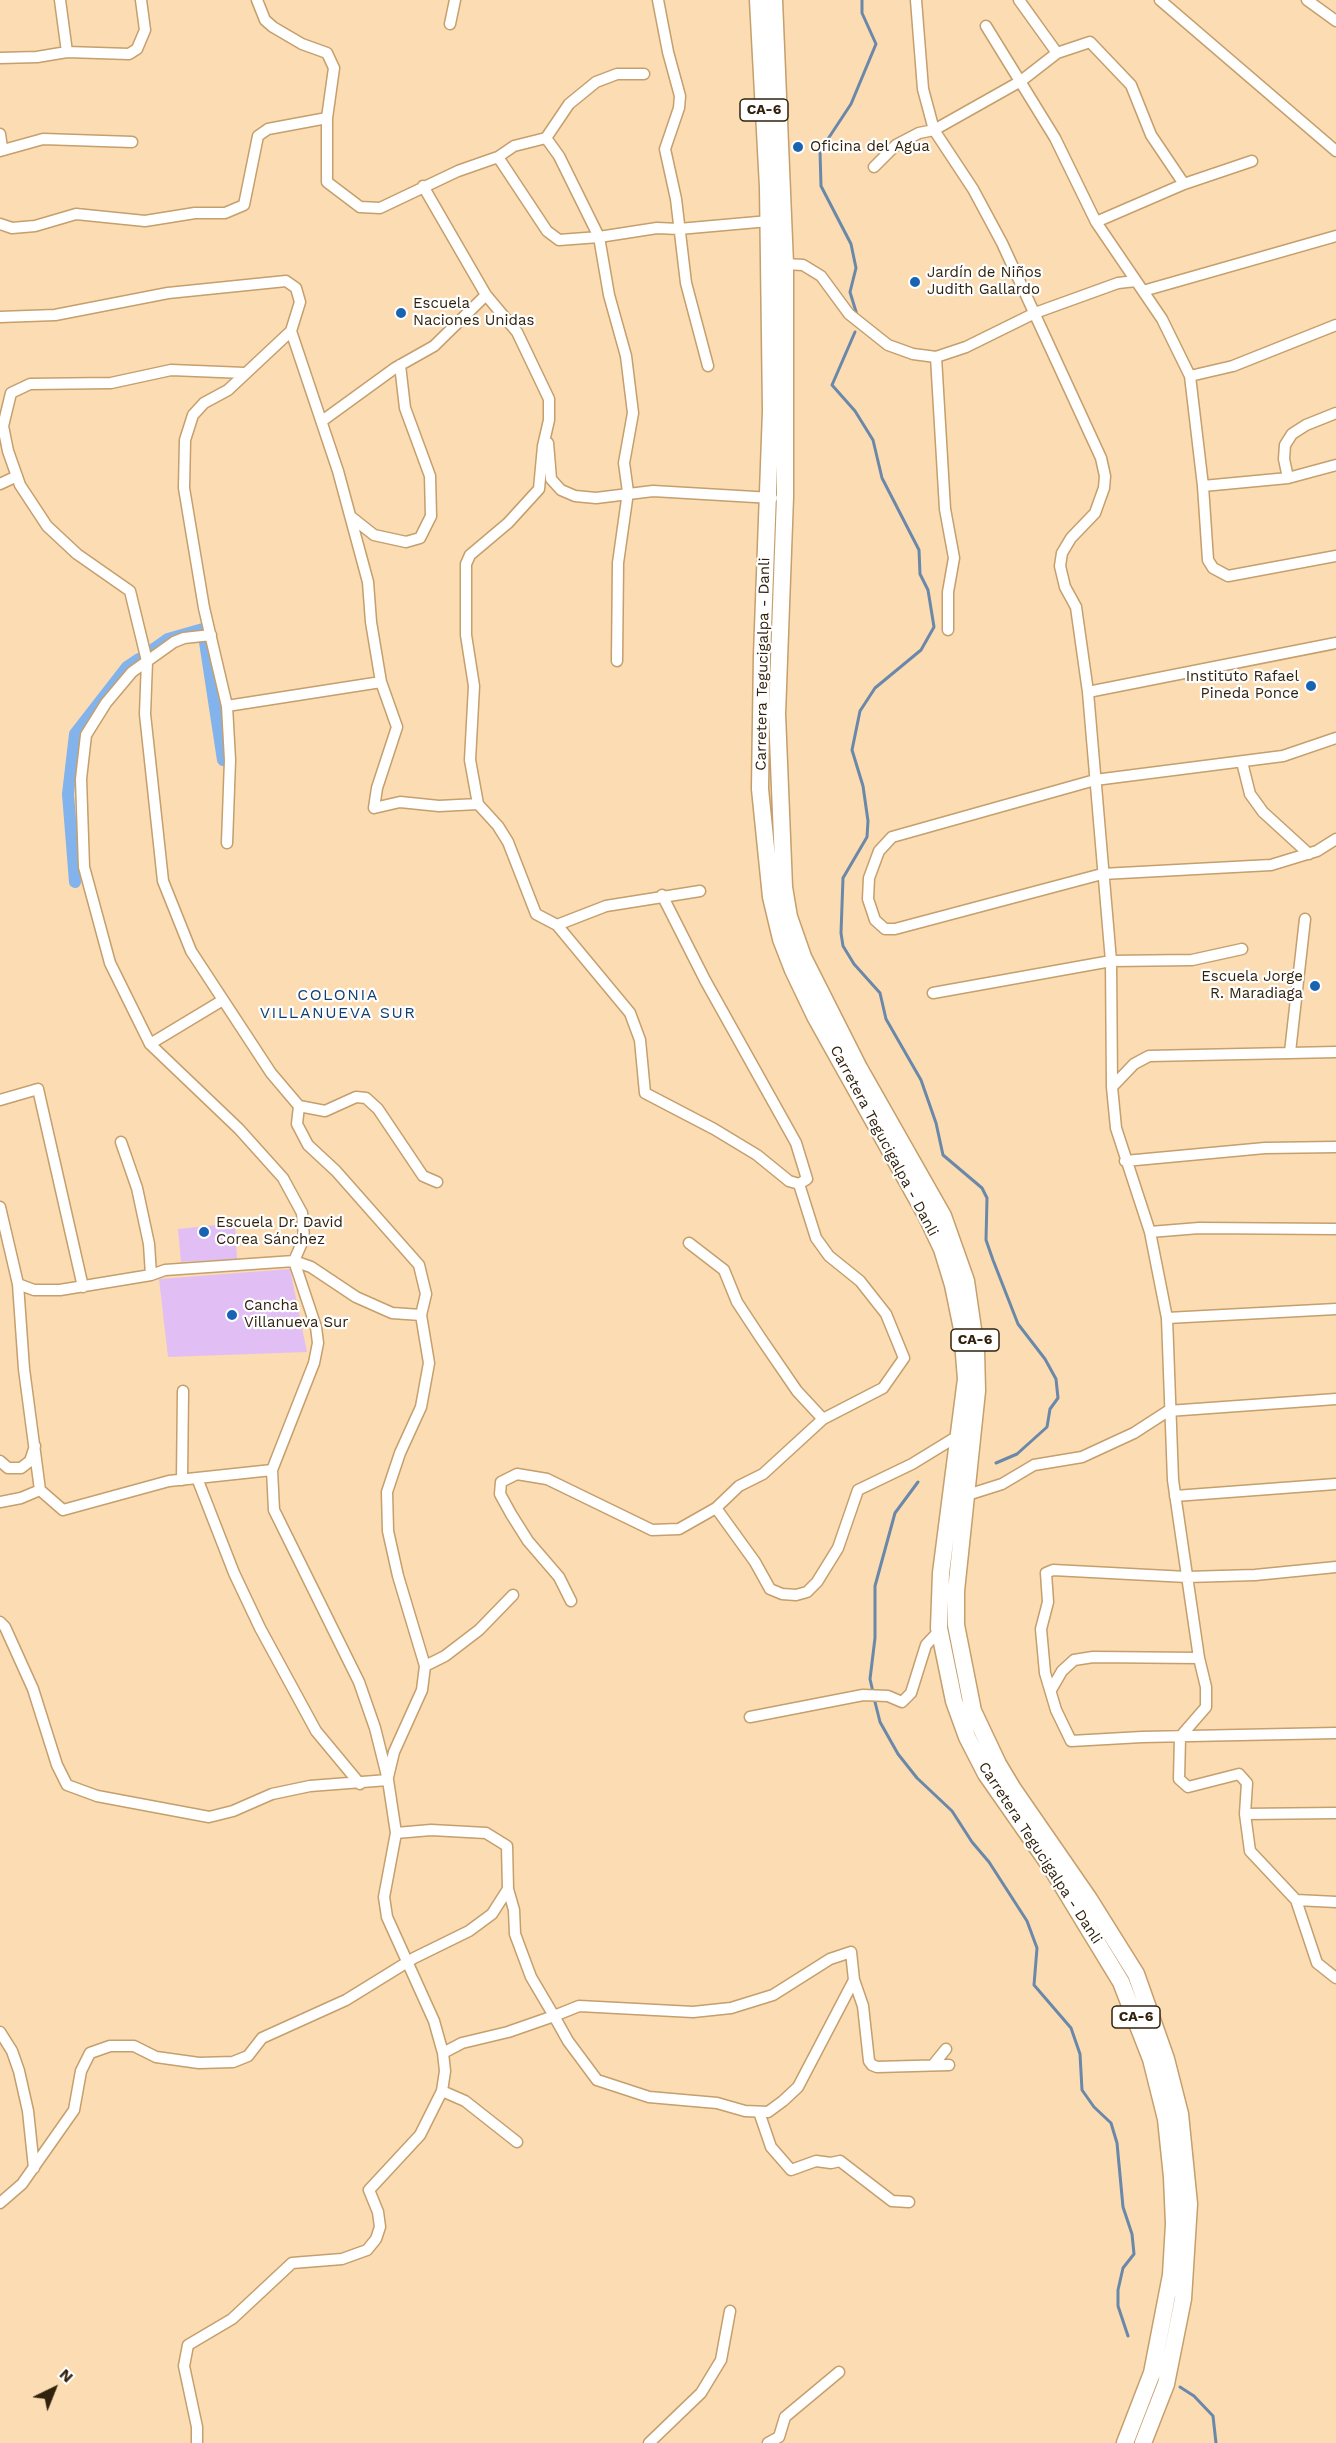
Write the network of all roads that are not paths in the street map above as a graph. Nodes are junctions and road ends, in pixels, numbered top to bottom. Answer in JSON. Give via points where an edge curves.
{"nodes":[{"id":1,"x":60,"y":0,"type":"edge"},
{"id":2,"x":141,"y":0,"type":"edge"},
{"id":3,"x":257,"y":0,"type":"edge"},
{"id":4,"x":455,"y":0,"type":"edge"},
{"id":5,"x":658,"y":0,"type":"edge"},
{"id":6,"x":758,"y":0,"type":"edge"},
{"id":7,"x":774,"y":0,"type":"edge"},
{"id":8,"x":916,"y":0,"type":"edge"},
{"id":9,"x":1019,"y":0,"type":"edge"},
{"id":10,"x":1160,"y":0,"type":"edge"},
{"id":11,"x":1310,"y":1,"type":"edge"},
{"id":12,"x":1336,"y":21,"type":"edge"},
{"id":13,"x":450,"y":24,"type":"dead end"},
{"id":14,"x":986,"y":26,"type":"dead end"},
{"id":15,"x":67,"y":52,"type":"junction"},
{"id":16,"x":1057,"y":53,"type":"junction"},
{"id":17,"x":0,"y":58,"type":"edge"},
{"id":18,"x":644,"y":74,"type":"dead end"},
{"id":19,"x":1021,"y":81,"type":"junction"},
{"id":20,"x":327,"y":118,"type":"junction"},
{"id":21,"x":934,"y":130,"type":"junction"},
{"id":22,"x":0,"y":134,"type":"edge"},
{"id":23,"x":546,"y":138,"type":"junction"},
{"id":24,"x":132,"y":142,"type":"dead end"},
{"id":25,"x":1,"y":150,"type":"edge"},
{"id":26,"x":1336,"y":151,"type":"edge"},
{"id":27,"x":498,"y":157,"type":"junction"},
{"id":28,"x":1252,"y":161,"type":"dead end"},
{"id":29,"x":874,"y":167,"type":"dead end"},
{"id":30,"x":1184,"y":184,"type":"junction"},
{"id":31,"x":423,"y":186,"type":"junction"},
{"id":32,"x":769,"y":221,"type":"junction"},
{"id":33,"x":1096,"y":222,"type":"junction"},
{"id":34,"x":0,"y":224,"type":"edge"},
{"id":35,"x":679,"y":229,"type":"junction"},
{"id":36,"x":1336,"y":236,"type":"edge"},
{"id":37,"x":599,"y":237,"type":"junction"},
{"id":38,"x":785,"y":264,"type":"junction"},
{"id":39,"x":1136,"y":281,"type":"junction"},
{"id":40,"x":1143,"y":291,"type":"junction"},
{"id":41,"x":486,"y":295,"type":"junction"},
{"id":42,"x":1035,"y":313,"type":"junction"},
{"id":43,"x":0,"y":317,"type":"edge"},
{"id":44,"x":1336,"y":325,"type":"edge"},
{"id":45,"x":291,"y":331,"type":"junction"},
{"id":46,"x":936,"y":357,"type":"junction"},
{"id":47,"x":400,"y":365,"type":"junction"},
{"id":48,"x":708,"y":366,"type":"dead end"},
{"id":49,"x":245,"y":373,"type":"junction"},
{"id":50,"x":1190,"y":376,"type":"junction"},
{"id":51,"x":1336,"y":413,"type":"edge"},
{"id":52,"x":322,"y":421,"type":"junction"},
{"id":53,"x":546,"y":434,"type":"junction"},
{"id":54,"x":1336,"y":465,"type":"edge"},
{"id":55,"x":17,"y":476,"type":"junction"},
{"id":56,"x":1288,"y":478,"type":"junction"},
{"id":57,"x":0,"y":484,"type":"edge"},
{"id":58,"x":1203,"y":486,"type":"junction"},
{"id":59,"x":628,"y":492,"type":"junction"},
{"id":60,"x":786,"y":497,"type":"junction"},
{"id":61,"x":768,"y":499,"type":"junction"},
{"id":62,"x":350,"y":516,"type":"junction"},
{"id":63,"x":1336,"y":556,"type":"edge"},
{"id":64,"x":948,"y":630,"type":"dead end"},
{"id":65,"x":211,"y":635,"type":"junction"},
{"id":66,"x":1336,"y":643,"type":"edge"},
{"id":67,"x":147,"y":661,"type":"junction"},
{"id":68,"x":617,"y":661,"type":"dead end"},
{"id":69,"x":381,"y":682,"type":"junction"},
{"id":70,"x":1088,"y":693,"type":"junction"},
{"id":71,"x":227,"y":706,"type":"junction"},
{"id":72,"x":1336,"y":738,"type":"edge"},
{"id":73,"x":1242,"y":762,"type":"junction"},
{"id":74,"x":1095,"y":780,"type":"junction"},
{"id":75,"x":478,"y":804,"type":"junction"},
{"id":76,"x":1336,"y":839,"type":"edge"},
{"id":77,"x":227,"y":843,"type":"dead end"},
{"id":78,"x":1309,"y":854,"type":"junction"},
{"id":79,"x":1102,"y":874,"type":"junction"},
{"id":80,"x":700,"y":891,"type":"dead end"},
{"id":81,"x":662,"y":896,"type":"junction"},
{"id":82,"x":1305,"y":919,"type":"dead end"},
{"id":83,"x":557,"y":925,"type":"junction"},
{"id":84,"x":1242,"y":949,"type":"dead end"},
{"id":85,"x":1110,"y":961,"type":"junction"},
{"id":86,"x":933,"y":993,"type":"dead end"},
{"id":87,"x":223,"y":1000,"type":"junction"},
{"id":88,"x":150,"y":1044,"type":"junction"},
{"id":89,"x":1290,"y":1052,"type":"junction"},
{"id":90,"x":1336,"y":1052,"type":"edge"},
{"id":91,"x":1112,"y":1087,"type":"junction"},
{"id":92,"x":0,"y":1100,"type":"edge"},
{"id":93,"x":299,"y":1106,"type":"junction"},
{"id":94,"x":121,"y":1142,"type":"dead end"},
{"id":95,"x":1336,"y":1146,"type":"edge"},
{"id":96,"x":1125,"y":1161,"type":"junction"},
{"id":97,"x":436,"y":1182,"type":"dead end"},
{"id":98,"x":800,"y":1184,"type":"junction"},
{"id":99,"x":0,"y":1207,"type":"edge"},
{"id":100,"x":1336,"y":1229,"type":"edge"},
{"id":101,"x":1150,"y":1232,"type":"junction"},
{"id":102,"x":689,"y":1243,"type":"dead end"},
{"id":103,"x":294,"y":1261,"type":"junction"},
{"id":104,"x":152,"y":1275,"type":"junction"},
{"id":105,"x":18,"y":1284,"type":"junction"},
{"id":106,"x":83,"y":1287,"type":"junction"},
{"id":107,"x":1336,"y":1309,"type":"edge"},
{"id":108,"x":422,"y":1315,"type":"junction"},
{"id":109,"x":1167,"y":1318,"type":"junction"},
{"id":110,"x":183,"y":1391,"type":"dead end"},
{"id":111,"x":1336,"y":1399,"type":"edge"},
{"id":112,"x":1168,"y":1411,"type":"junction"},
{"id":113,"x":823,"y":1419,"type":"junction"},
{"id":114,"x":966,"y":1431,"type":"junction"},
{"id":115,"x":36,"y":1445,"type":"junction"},
{"id":116,"x":0,"y":1461,"type":"edge"},
{"id":117,"x":272,"y":1470,"type":"junction"},
{"id":118,"x":196,"y":1478,"type":"junction"},
{"id":119,"x":182,"y":1479,"type":"junction"},
{"id":120,"x":1336,"y":1484,"type":"edge"},
{"id":121,"x":40,"y":1490,"type":"junction"},
{"id":122,"x":1175,"y":1496,"type":"junction"},
{"id":123,"x":959,"y":1497,"type":"junction"},
{"id":124,"x":0,"y":1502,"type":"edge"},
{"id":125,"x":716,"y":1508,"type":"junction"},
{"id":126,"x":1336,"y":1567,"type":"edge"},
{"id":127,"x":1187,"y":1577,"type":"junction"},
{"id":128,"x":513,"y":1595,"type":"dead end"},
{"id":129,"x":571,"y":1601,"type":"dead end"},
{"id":130,"x":0,"y":1622,"type":"edge"},
{"id":131,"x":939,"y":1631,"type":"junction"},
{"id":132,"x":1198,"y":1658,"type":"junction"},
{"id":133,"x":425,"y":1666,"type":"junction"},
{"id":134,"x":1051,"y":1689,"type":"junction"},
{"id":135,"x":750,"y":1717,"type":"dead end"},
{"id":136,"x":1336,"y":1733,"type":"edge"},
{"id":137,"x":1180,"y":1737,"type":"junction"},
{"id":138,"x":388,"y":1780,"type":"junction"},
{"id":139,"x":360,"y":1784,"type":"junction"},
{"id":140,"x":1336,"y":1813,"type":"edge"},
{"id":141,"x":1245,"y":1814,"type":"junction"},
{"id":142,"x":396,"y":1833,"type":"junction"},
{"id":143,"x":508,"y":1889,"type":"junction"},
{"id":144,"x":1296,"y":1900,"type":"junction"},
{"id":145,"x":1336,"y":1902,"type":"edge"},
{"id":146,"x":405,"y":1963,"type":"junction"},
{"id":147,"x":1336,"y":1978,"type":"edge"},
{"id":148,"x":854,"y":1980,"type":"junction"},
{"id":149,"x":554,"y":2016,"type":"junction"},
{"id":150,"x":0,"y":2032,"type":"edge"},
{"id":151,"x":946,"y":2049,"type":"dead end"},
{"id":152,"x":443,"y":2053,"type":"junction"},
{"id":153,"x":933,"y":2065,"type":"junction"},
{"id":154,"x":949,"y":2065,"type":"dead end"},
{"id":155,"x":442,"y":2091,"type":"junction"},
{"id":156,"x":759,"y":2112,"type":"junction"},
{"id":157,"x":517,"y":2142,"type":"dead end"},
{"id":158,"x":34,"y":2168,"type":"junction"},
{"id":159,"x":909,"y":2202,"type":"dead end"},
{"id":160,"x":0,"y":2203,"type":"edge"},
{"id":161,"x":730,"y":2311,"type":"dead end"},
{"id":162,"x":839,"y":2372,"type":"dead end"},
{"id":163,"x":197,"y":2443,"type":"edge"},
{"id":164,"x":649,"y":2443,"type":"edge"},
{"id":165,"x":768,"y":2443,"type":"edge"},
{"id":166,"x":1125,"y":2443,"type":"edge"},
{"id":167,"x":1143,"y":2443,"type":"edge"}],
"edges":[{"from":1,"to":15,"type":"street"},
{"from":2,"to":15,"type":"street","via":[[145,30],[137,49],[129,54]]},
{"from":3,"to":20,"type":"street","via":[[265,20],[273,27],[327,53],[334,68]]},
{"from":4,"to":13,"type":"street"},
{"from":5,"to":35,"type":"street","via":[[680,96],[665,149]]},
{"from":6,"to":32,"type":"highway","name":"Carretera Tegucigalpa - Danli","number":"CA-6"},
{"from":7,"to":38,"type":"highway","name":"Carretera Tegucigalpa - Danli","number":"CA-6"},
{"from":8,"to":21,"type":"street","via":[[923,89]]},
{"from":9,"to":16,"type":"street"},
{"from":10,"to":26,"type":"street"},
{"from":11,"to":12,"type":"street"},
{"from":14,"to":19,"type":"street"},
{"from":15,"to":17,"type":"street"},
{"from":16,"to":19,"type":"street"},
{"from":16,"to":30,"type":"street","via":[[1090,42],[1102,52],[1131,85],[1151,135]]},
{"from":18,"to":23,"type":"street","via":[[617,74],[596,82],[569,104]]},
{"from":19,"to":21,"type":"street"},
{"from":19,"to":33,"type":"street","via":[[1055,138]]},
{"from":20,"to":31,"type":"street","via":[[327,182],[336,191],[360,207],[380,208]]},
{"from":20,"to":34,"type":"street","via":[[262,132],[255,141],[244,205],[225,213],[195,213],[146,221],[76,214],[35,226],[12,228]]},
{"from":21,"to":29,"type":"street","via":[[896,145]]},
{"from":21,"to":42,"type":"street","via":[[973,189]]},
{"from":22,"to":25,"type":"street"},
{"from":23,"to":27,"type":"street","via":[[514,146]]},
{"from":23,"to":37,"type":"street"},
{"from":24,"to":25,"type":"street","via":[[43,139]]},
{"from":27,"to":31,"type":"street"},
{"from":27,"to":37,"type":"street","via":[[554,238],[566,241]]},
{"from":28,"to":30,"type":"street"},
{"from":30,"to":33,"type":"street"},
{"from":31,"to":41,"type":"street"},
{"from":32,"to":35,"type":"street"},
{"from":32,"to":61,"type":"highway","name":"Carretera Tegucigalpa - Danli","number":"CA-6"},
{"from":33,"to":39,"type":"street"},
{"from":35,"to":37,"type":"street","via":[[657,228]]},
{"from":35,"to":48,"type":"street","via":[[686,283]]},
{"from":36,"to":40,"type":"street"},
{"from":37,"to":59,"type":"street","via":[[609,295],[626,356],[633,413],[624,463]]},
{"from":38,"to":46,"type":"street","via":[[803,266],[821,276],[849,314],[888,345]]},
{"from":38,"to":60,"type":"highway","name":"Carretera Tegucigalpa - Danli","number":"CA-6"},
{"from":39,"to":40,"type":"street"},
{"from":39,"to":42,"type":"street","via":[[1118,283]]},
{"from":40,"to":50,"type":"street","via":[[1162,319]]},
{"from":41,"to":47,"type":"street","via":[[435,346]]},
{"from":41,"to":53,"type":"street","via":[[517,332],[538,372],[549,399]]},
{"from":42,"to":46,"type":"street","via":[[966,347]]},
{"from":42,"to":70,"type":"street","via":[[1101,458],[1105,476],[1095,513],[1071,538],[1060,566],[1076,607]]},
{"from":43,"to":45,"type":"street","via":[[56,315],[168,293],[286,281],[296,288],[300,302]]},
{"from":44,"to":50,"type":"street","via":[[1233,366]]},
{"from":45,"to":49,"type":"street"},
{"from":45,"to":52,"type":"street"},
{"from":46,"to":64,"type":"street","via":[[945,509],[954,558],[948,592]]},
{"from":47,"to":52,"type":"street"},
{"from":47,"to":62,"type":"street","via":[[405,408],[430,476],[431,516],[420,538],[406,542],[374,535]]},
{"from":49,"to":55,"type":"street","via":[[171,370],[111,383],[30,384],[11,393],[3,426]]},
{"from":49,"to":65,"type":"street","via":[[193,415],[185,440],[184,488]]},
{"from":50,"to":58,"type":"street"},
{"from":51,"to":56,"type":"street","via":[[1292,434],[1285,445]]},
{"from":52,"to":62,"type":"street"},
{"from":53,"to":59,"type":"street","via":[[551,479],[561,490],[596,498]]},
{"from":53,"to":75,"type":"street","via":[[539,489],[508,523],[470,555],[466,564],[466,635],[474,686],[470,760]]},
{"from":54,"to":56,"type":"street"},
{"from":55,"to":57,"type":"street"},
{"from":55,"to":67,"type":"street","via":[[47,526],[77,554],[130,591]]},
{"from":56,"to":58,"type":"street"},
{"from":58,"to":63,"type":"street","via":[[1208,560],[1219,574],[1227,576]]},
{"from":59,"to":61,"type":"street"},
{"from":59,"to":68,"type":"street","via":[[618,563]]},
{"from":60,"to":61,"type":"street"},
{"from":60,"to":114,"type":"highway","name":"Carretera Tegucigalpa - Danli","number":"CA-6","via":[[777,714],[784,887],[789,917],[823,999],[943,1216],[956,1249],[966,1281],[976,1350],[977,1391]]},
{"from":61,"to":114,"type":"highway","name":"Carretera Tegucigalpa - Danli","number":"CA-6","via":[[760,789],[771,897],[785,949],[815,1016],[942,1249],[962,1329]]},
{"from":62,"to":69,"type":"street","via":[[368,582]]},
{"from":65,"to":67,"type":"street","via":[[184,638]]},
{"from":65,"to":71,"type":"street"},
{"from":66,"to":70,"type":"street"},
{"from":67,"to":87,"type":"street","via":[[145,714],[163,882],[191,951]]},
{"from":67,"to":88,"type":"street","via":[[132,672],[106,703],[86,735],[81,779],[84,867],[95,910],[110,963]]},
{"from":69,"to":71,"type":"street"},
{"from":69,"to":75,"type":"street","via":[[397,727],[374,808],[400,802]]},
{"from":70,"to":74,"type":"street"},
{"from":71,"to":77,"type":"street"},
{"from":72,"to":73,"type":"street","via":[[1283,756]]},
{"from":73,"to":74,"type":"street"},
{"from":73,"to":78,"type":"street","via":[[1250,794],[1263,812]]},
{"from":74,"to":79,"type":"street"},
{"from":74,"to":79,"type":"street","via":[[892,837],[879,851],[869,878],[867,899],[875,920],[885,929],[895,929]]},
{"from":75,"to":83,"type":"street","via":[[508,842],[536,914]]},
{"from":76,"to":78,"type":"street"},
{"from":78,"to":79,"type":"street","via":[[1271,865]]},
{"from":79,"to":85,"type":"street"},
{"from":80,"to":81,"type":"street"},
{"from":81,"to":83,"type":"street","via":[[606,906]]},
{"from":81,"to":98,"type":"street","via":[[796,1143],[807,1179]]},
{"from":82,"to":89,"type":"street"},
{"from":83,"to":98,"type":"street","via":[[630,1013],[640,1040],[645,1093],[714,1129],[757,1155],[789,1181]]},
{"from":84,"to":85,"type":"street","via":[[1192,960]]},
{"from":85,"to":86,"type":"street"},
{"from":85,"to":91,"type":"street"},
{"from":87,"to":88,"type":"street"},
{"from":87,"to":93,"type":"street","via":[[271,1073]]},
{"from":88,"to":103,"type":"street","via":[[239,1129],[283,1178],[302,1213],[304,1238]]},
{"from":89,"to":90,"type":"street"},
{"from":89,"to":91,"type":"street","via":[[1149,1056],[1134,1064]]},
{"from":91,"to":96,"type":"street","via":[[1116,1128]]},
{"from":92,"to":106,"type":"street","via":[[38,1089]]},
{"from":93,"to":97,"type":"street","via":[[325,1111],[356,1097],[366,1098],[378,1109],[423,1176]]},
{"from":93,"to":108,"type":"street","via":[[297,1124],[308,1145],[419,1265],[426,1294]]},
{"from":94,"to":104,"type":"street","via":[[137,1188]]},
{"from":95,"to":96,"type":"street","via":[[1265,1148]]},
{"from":96,"to":101,"type":"street"},
{"from":98,"to":113,"type":"street","via":[[816,1238],[829,1256],[860,1281],[886,1314],[904,1358],[883,1388]]},
{"from":99,"to":105,"type":"street"},
{"from":100,"to":101,"type":"street","via":[[1199,1228]]},
{"from":101,"to":109,"type":"street"},
{"from":102,"to":113,"type":"street","via":[[724,1270],[737,1302],[760,1337],[797,1391]]},
{"from":103,"to":104,"type":"street","via":[[165,1270]]},
{"from":103,"to":108,"type":"street","via":[[392,1313]]},
{"from":103,"to":117,"type":"street","via":[[318,1343],[314,1363]]},
{"from":104,"to":106,"type":"street"},
{"from":105,"to":106,"type":"street","via":[[34,1290]]},
{"from":105,"to":115,"type":"street","via":[[24,1369]]},
{"from":107,"to":109,"type":"street"},
{"from":108,"to":133,"type":"street","via":[[429,1363],[423,1396],[387,1492],[388,1531]]},
{"from":109,"to":112,"type":"street"},
{"from":110,"to":119,"type":"street"},
{"from":111,"to":112,"type":"street"},
{"from":112,"to":122,"type":"street"},
{"from":112,"to":123,"type":"street","via":[[1134,1433],[1082,1457],[1034,1465],[1002,1484]]},
{"from":113,"to":125,"type":"street","via":[[763,1474],[739,1486]]},
{"from":114,"to":123,"type":"highway","name":"Carretera Tegucigalpa - Danli","number":"CA-6"},
{"from":114,"to":125,"type":"street","via":[[912,1464],[858,1490],[838,1548],[807,1592],[782,1594],[770,1589]]},
{"from":115,"to":116,"type":"street","via":[[27,1466],[14,1469]]},
{"from":115,"to":121,"type":"street"},
{"from":117,"to":118,"type":"street"},
{"from":117,"to":138,"type":"street","via":[[274,1510],[359,1682]]},
{"from":118,"to":119,"type":"street"},
{"from":118,"to":139,"type":"street","via":[[234,1573],[304,1711]]},
{"from":119,"to":121,"type":"street","via":[[63,1510]]},
{"from":120,"to":122,"type":"street"},
{"from":121,"to":124,"type":"street"},
{"from":122,"to":127,"type":"street"},
{"from":123,"to":131,"type":"highway","name":"Carretera Tegucigalpa - Danli","number":"CA-6","via":[[941,1573]]},
{"from":123,"to":167,"type":"highway","name":"Carretera Tegucigalpa - Danli","number":"CA-6","via":[[956,1625],[973,1711],[1013,1789],[1136,1974],[1180,2114],[1189,2204],[1183,2299],[1166,2384]]},
{"from":125,"to":129,"type":"street","via":[[679,1529],[652,1530],[547,1479],[517,1474],[501,1482],[500,1494],[511,1514],[559,1577]]},
{"from":126,"to":127,"type":"street"},
{"from":127,"to":132,"type":"street"},
{"from":127,"to":134,"type":"street","via":[[1066,1569],[1046,1573],[1048,1602],[1041,1629],[1042,1659]]},
{"from":128,"to":133,"type":"street","via":[[479,1630]]},
{"from":130,"to":139,"type":"street","via":[[33,1689],[57,1765],[68,1785],[97,1796],[209,1817],[272,1794],[310,1786]]},
{"from":131,"to":135,"type":"street","via":[[926,1645],[911,1693],[902,1702],[863,1695]]},
{"from":131,"to":166,"type":"highway","name":"Carretera Tegucigalpa - Danli","number":"CA-6","via":[[954,1701],[967,1737],[986,1773],[1057,1876],[1121,1982],[1150,2059],[1166,2119],[1173,2201],[1171,2275],[1152,2373]]},
{"from":132,"to":134,"type":"street","via":[[1074,1660]]},
{"from":132,"to":137,"type":"street","via":[[1206,1687],[1206,1707]]},
{"from":133,"to":138,"type":"street","via":[[422,1690],[394,1752]]},
{"from":134,"to":137,"type":"street","via":[[1071,1741]]},
{"from":136,"to":137,"type":"street"},
{"from":137,"to":141,"type":"street","via":[[1179,1779],[1188,1787],[1239,1774],[1247,1783]]},
{"from":138,"to":139,"type":"street"},
{"from":138,"to":142,"type":"street"},
{"from":140,"to":141,"type":"street"},
{"from":141,"to":144,"type":"street","via":[[1250,1851]]},
{"from":142,"to":143,"type":"street","via":[[486,1833],[507,1846]]},
{"from":142,"to":146,"type":"street","via":[[384,1897],[387,1917]]},
{"from":143,"to":146,"type":"street","via":[[480,1924]]},
{"from":143,"to":149,"type":"street","via":[[515,1934],[531,1977]]},
{"from":144,"to":145,"type":"street"},
{"from":144,"to":147,"type":"street","via":[[1317,1962]]},
{"from":146,"to":152,"type":"street","via":[[434,2021]]},
{"from":146,"to":158,"type":"street","via":[[346,2000],[262,2038],[248,2056],[233,2062],[199,2063],[156,2057],[134,2046],[110,2046],[90,2053],[81,2071],[74,2110]]},
{"from":148,"to":149,"type":"street","via":[[850,1952],[830,1959],[773,1995],[731,2008],[693,2012],[579,2006]]},
{"from":148,"to":153,"type":"street","via":[[863,2006],[872,2065]]},
{"from":148,"to":156,"type":"street","via":[[798,2087],[768,2112]]},
{"from":149,"to":152,"type":"street","via":[[462,2043]]},
{"from":149,"to":156,"type":"street","via":[[597,2080],[649,2097],[717,2103]]},
{"from":150,"to":158,"type":"street","via":[[19,2071]]},
{"from":151,"to":153,"type":"street"},
{"from":152,"to":155,"type":"street"},
{"from":153,"to":154,"type":"street"},
{"from":155,"to":157,"type":"street","via":[[465,2101]]},
{"from":155,"to":163,"type":"street","via":[[420,2136],[369,2190],[380,2227],[367,2250],[342,2259],[292,2263],[232,2319],[188,2345],[184,2366]]},
{"from":156,"to":159,"type":"street","via":[[771,2146],[791,2170],[816,2161],[840,2161],[892,2201]]},
{"from":158,"to":160,"type":"street"},
{"from":161,"to":164,"type":"street","via":[[721,2360],[706,2385]]},
{"from":162,"to":165,"type":"street","via":[[785,2417],[779,2437]]}]}
